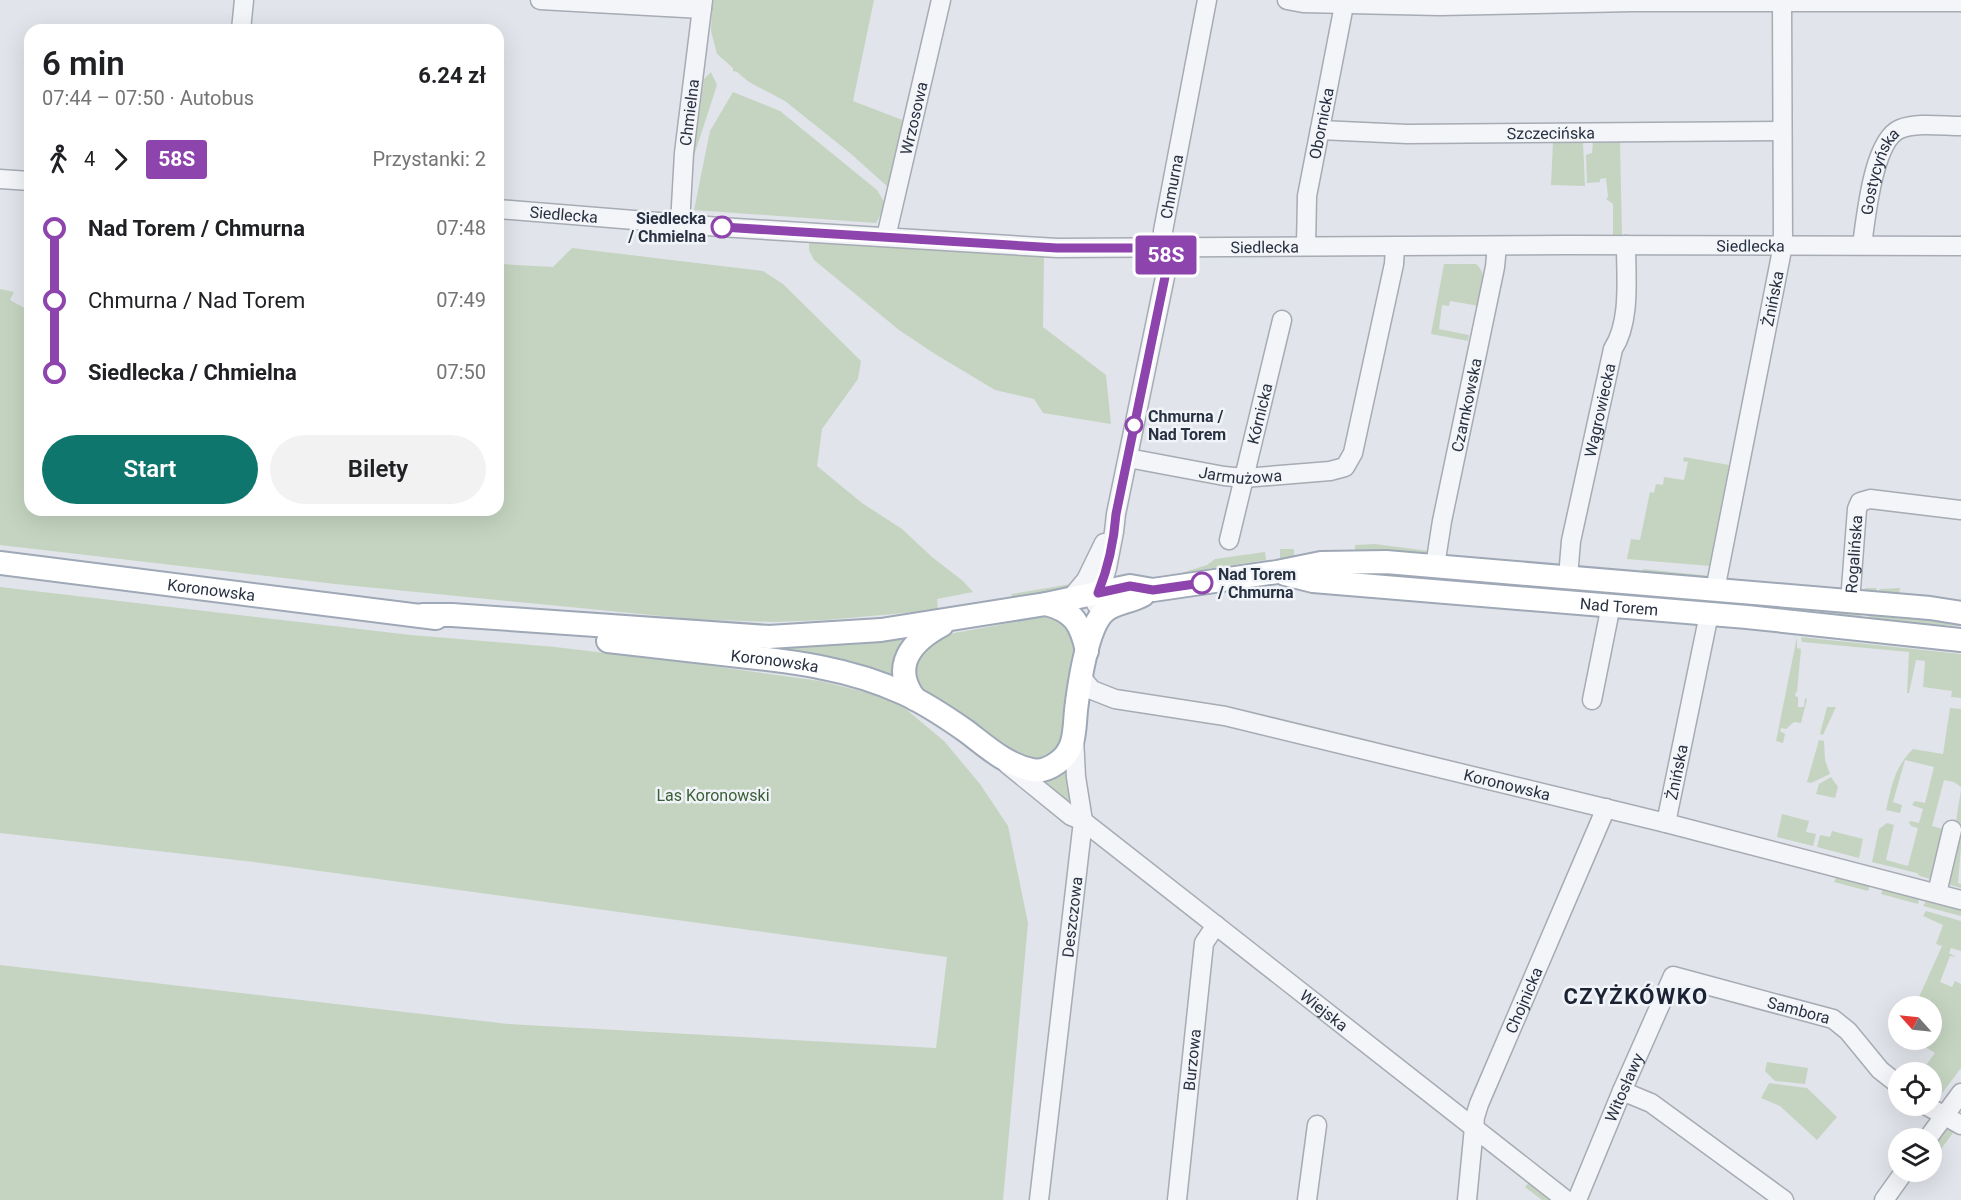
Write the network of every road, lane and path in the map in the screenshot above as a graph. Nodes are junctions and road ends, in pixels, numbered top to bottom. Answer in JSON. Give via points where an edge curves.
{"nodes":[{"id":1,"x":244,"y":0,"type":"edge"},
{"id":2,"x":540,"y":0,"type":"edge"},
{"id":3,"x":941,"y":0,"type":"edge"},
{"id":4,"x":1207,"y":0,"type":"edge"},
{"id":5,"x":1287,"y":0,"type":"edge"},
{"id":6,"x":1782,"y":1,"type":"edge"},
{"id":7,"x":599,"y":2,"type":"edge"},
{"id":8,"x":1345,"y":2,"type":"edge"},
{"id":9,"x":1557,"y":2,"type":"edge"},
{"id":10,"x":1961,"y":2,"type":"edge"},
{"id":11,"x":703,"y":5,"type":"edge"},
{"id":12,"x":242,"y":24,"type":"edge"},
{"id":13,"x":1961,"y":126,"type":"edge"},
{"id":14,"x":1320,"y":130,"type":"junction"},
{"id":15,"x":1782,"y":131,"type":"junction"},
{"id":16,"x":0,"y":179,"type":"edge"},
{"id":17,"x":24,"y":181,"type":"edge"},
{"id":18,"x":504,"y":209,"type":"edge"},
{"id":19,"x":680,"y":224,"type":"junction"},
{"id":20,"x":886,"y":237,"type":"junction"},
{"id":21,"x":1626,"y":245,"type":"junction"},
{"id":22,"x":1783,"y":245,"type":"junction"},
{"id":23,"x":1862,"y":245,"type":"junction"},
{"id":24,"x":1306,"y":246,"type":"junction"},
{"id":25,"x":1497,"y":246,"type":"junction"},
{"id":26,"x":1961,"y":246,"type":"edge"},
{"id":27,"x":1395,"y":247,"type":"junction"},
{"id":28,"x":1166,"y":248,"type":"junction"},
{"id":29,"x":1282,"y":320,"type":"dead end"},
{"id":30,"x":1128,"y":458,"type":"junction"},
{"id":31,"x":1244,"y":478,"type":"junction"},
{"id":32,"x":1961,"y":510,"type":"edge"},
{"id":33,"x":1116,"y":514,"type":"junction"},
{"id":34,"x":1229,"y":540,"type":"dead end"},
{"id":35,"x":0,"y":563,"type":"edge"},
{"id":36,"x":1435,"y":566,"type":"junction"},
{"id":37,"x":1278,"y":572,"type":"junction"},
{"id":38,"x":1568,"y":577,"type":"junction"},
{"id":39,"x":1153,"y":590,"type":"junction"},
{"id":40,"x":1715,"y":591,"type":"junction"},
{"id":41,"x":1098,"y":593,"type":"junction"},
{"id":42,"x":1070,"y":599,"type":"junction"},
{"id":43,"x":1850,"y":602,"type":"junction"},
{"id":44,"x":1047,"y":604,"type":"junction"},
{"id":45,"x":1611,"y":605,"type":"junction"},
{"id":46,"x":1961,"y":613,"type":"edge"},
{"id":47,"x":1709,"y":614,"type":"junction"},
{"id":48,"x":423,"y":615,"type":"junction"},
{"id":49,"x":951,"y":620,"type":"junction"},
{"id":50,"x":1961,"y":639,"type":"edge"},
{"id":51,"x":1089,"y":643,"type":"junction"},
{"id":52,"x":1082,"y":678,"type":"junction"},
{"id":53,"x":915,"y":699,"type":"junction"},
{"id":54,"x":1592,"y":700,"type":"dead end"},
{"id":55,"x":1074,"y":737,"type":"junction"},
{"id":56,"x":1001,"y":758,"type":"junction"},
{"id":57,"x":1606,"y":808,"type":"junction"},
{"id":58,"x":1083,"y":821,"type":"junction"},
{"id":59,"x":1666,"y":823,"type":"junction"},
{"id":60,"x":1952,"y":830,"type":"dead end"},
{"id":61,"x":1937,"y":893,"type":"junction"},
{"id":62,"x":1961,"y":900,"type":"edge"},
{"id":63,"x":1216,"y":925,"type":"junction"},
{"id":64,"x":1673,"y":976,"type":"joint"},
{"id":65,"x":1888,"y":1076,"type":"edge"},
{"id":66,"x":1622,"y":1091,"type":"junction"},
{"id":67,"x":1961,"y":1093,"type":"edge"},
{"id":68,"x":1953,"y":1120,"type":"edge"},
{"id":69,"x":1317,"y":1125,"type":"dead end"},
{"id":70,"x":1474,"y":1128,"type":"junction"},
{"id":71,"x":1897,"y":1182,"type":"edge"},
{"id":72,"x":1039,"y":1200,"type":"edge"},
{"id":73,"x":1177,"y":1200,"type":"edge"},
{"id":74,"x":1306,"y":1200,"type":"edge"},
{"id":75,"x":1467,"y":1200,"type":"edge"},
{"id":76,"x":1566,"y":1200,"type":"edge"},
{"id":77,"x":1577,"y":1200,"type":"edge"},
{"id":78,"x":1784,"y":1200,"type":"edge"},
{"id":79,"x":1884,"y":1200,"type":"edge"}],
"edges":[{"from":1,"to":12,"type":"street"},
{"from":2,"to":7,"type":"street"},
{"from":3,"to":20,"type":"street","name":"Wrzosowa"},
{"from":4,"to":28,"type":"street","name":"Chmurna","via":[[1163,231]]},
{"from":5,"to":8,"type":"street"},
{"from":6,"to":9,"type":"street"},
{"from":6,"to":10,"type":"street"},
{"from":6,"to":15,"type":"street","name":"Żnińska"},
{"from":7,"to":11,"type":"street"},
{"from":8,"to":9,"type":"street","via":[[1440,6]]},
{"from":8,"to":14,"type":"street","name":"Obornicka"},
{"from":11,"to":19,"type":"street","name":"Chmielna","via":[[684,153]]},
{"from":13,"to":23,"type":"street","name":"Gostycyńska","via":[[1902,128],[1890,135],[1882,147],[1872,182]]},
{"from":14,"to":15,"type":"street","name":"Szczecińska","via":[[1407,134]]},
{"from":14,"to":24,"type":"street","name":"Obornicka","via":[[1307,196]]},
{"from":15,"to":22,"type":"street","name":"Żnińska"},
{"from":16,"to":17,"type":"street"},
{"from":18,"to":19,"type":"street","name":"Siedlecka"},
{"from":19,"to":20,"type":"street","name":"Siedlecka"},
{"from":20,"to":28,"type":"street","name":"Siedlecka","via":[[1057,248]]},
{"from":21,"to":22,"type":"street","name":"Siedlecka"},
{"from":21,"to":25,"type":"street","name":"Siedlecka"},
{"from":21,"to":38,"type":"street","name":"Wągrowiecka","via":[[1626,300],[1620,338],[1613,349],[1574,530]]},
{"from":22,"to":23,"type":"street","name":"Siedlecka"},
{"from":22,"to":40,"type":"street","name":"Żnińska"},
{"from":23,"to":26,"type":"street","name":"Siedlecka"},
{"from":24,"to":27,"type":"street","name":"Siedlecka"},
{"from":24,"to":28,"type":"street","name":"Siedlecka"},
{"from":25,"to":27,"type":"street","name":"Siedlecka"},
{"from":25,"to":36,"type":"street","name":"Czarnkowska"},
{"from":27,"to":31,"type":"street","name":"Jarmużowa","via":[[1351,470],[1345,467]]},
{"from":28,"to":30,"type":"street","name":"Chmurna","via":[[1166,272]]},
{"from":29,"to":31,"type":"street","name":"Kórnicka"},
{"from":30,"to":31,"type":"street","name":"Jarmużowa"},
{"from":30,"to":33,"type":"street","name":"Chmurna"},
{"from":31,"to":34,"type":"street","name":"Kórnicka"},
{"from":32,"to":43,"type":"street","name":"Rogalińska","via":[[1869,499],[1860,502]]},
{"from":33,"to":41,"type":"street","name":"Chmurna","via":[[1107,568]]},
{"from":33,"to":42,"type":"street","name":"Chmurna","via":[[1095,564]]},
{"from":35,"to":48,"type":"main road","name":"Koronowska"},
{"from":36,"to":37,"type":"main road","name":"Nad Torem","via":[[1321,563]]},
{"from":36,"to":38,"type":"main road","name":"Nad Torem"},
{"from":37,"to":39,"type":"main road","name":"Nad Torem"},
{"from":37,"to":45,"type":"main road","name":"Nad Torem","via":[[1312,581]]},
{"from":38,"to":40,"type":"main road","name":"Nad Torem"},
{"from":39,"to":41,"type":"main road","name":"Nad Torem","via":[[1130,586]]},
{"from":39,"to":51,"type":"main road","name":"Nad Torem","via":[[1107,610],[1096,622]]},
{"from":40,"to":43,"type":"main road","name":"Nad Torem"},
{"from":41,"to":42,"type":"main road","name":"Koronowska"},
{"from":41,"to":51,"type":"street","name":"Chmurna"},
{"from":42,"to":44,"type":"main road","name":"Koronowska"},
{"from":43,"to":46,"type":"main road","name":"Nad Torem"},
{"from":44,"to":49,"type":"main road","name":"Koronowska"},
{"from":44,"to":51,"type":"main road","via":[[1073,617]]},
{"from":45,"to":47,"type":"main road","name":"Nad Torem"},
{"from":45,"to":54,"type":"street"},
{"from":47,"to":50,"type":"main road","name":"Nad Torem"},
{"from":47,"to":59,"type":"street","name":"Żnińska"},
{"from":48,"to":49,"type":"main road","name":"Koronowska","via":[[769,637],[881,630]]},
{"from":48,"to":53,"type":"main road","name":"Koronowska","via":[[813,665],[876,682]]},
{"from":49,"to":53,"type":"main road","via":[[922,637],[909,652],[904,675]]},
{"from":51,"to":52,"type":"main road","name":"Deszczowa"},
{"from":52,"to":55,"type":"main road","name":"Deszczowa"},
{"from":52,"to":57,"type":"street","name":"Koronowska","via":[[1092,690],[1122,701],[1225,716]]},
{"from":53,"to":56,"type":"main road","name":"Koronowska"},
{"from":55,"to":56,"type":"main road","via":[[1066,756],[1043,770],[1030,770]]},
{"from":55,"to":58,"type":"street","name":"Deszczowa"},
{"from":56,"to":58,"type":"street","name":"Koronowska","via":[[1071,816]]},
{"from":57,"to":59,"type":"street","name":"Koronowska"},
{"from":57,"to":70,"type":"street","name":"Chojnicka","via":[[1479,1104]]},
{"from":58,"to":63,"type":"street","name":"Wiejska"},
{"from":58,"to":72,"type":"street","name":"Deszczowa"},
{"from":59,"to":61,"type":"street","name":"Koronowska"},
{"from":60,"to":61,"type":"street"},
{"from":61,"to":62,"type":"street","name":"Koronowska"},
{"from":63,"to":70,"type":"street","name":"Wiejska"},
{"from":63,"to":73,"type":"street","name":"Burzowa","via":[[1204,943]]},
{"from":64,"to":65,"type":"street","name":"Sambora","via":[[1833,1019]]},
{"from":64,"to":66,"type":"street","name":"Witosławy"},
{"from":66,"to":77,"type":"street","name":"Witosławy"},
{"from":66,"to":78,"type":"street","via":[[1651,1103]]},
{"from":67,"to":68,"type":"street"},
{"from":69,"to":74,"type":"street"},
{"from":70,"to":75,"type":"street","name":"Chojnicka"},
{"from":70,"to":76,"type":"street","name":"Wiejska"},
{"from":71,"to":79,"type":"street"}]}
